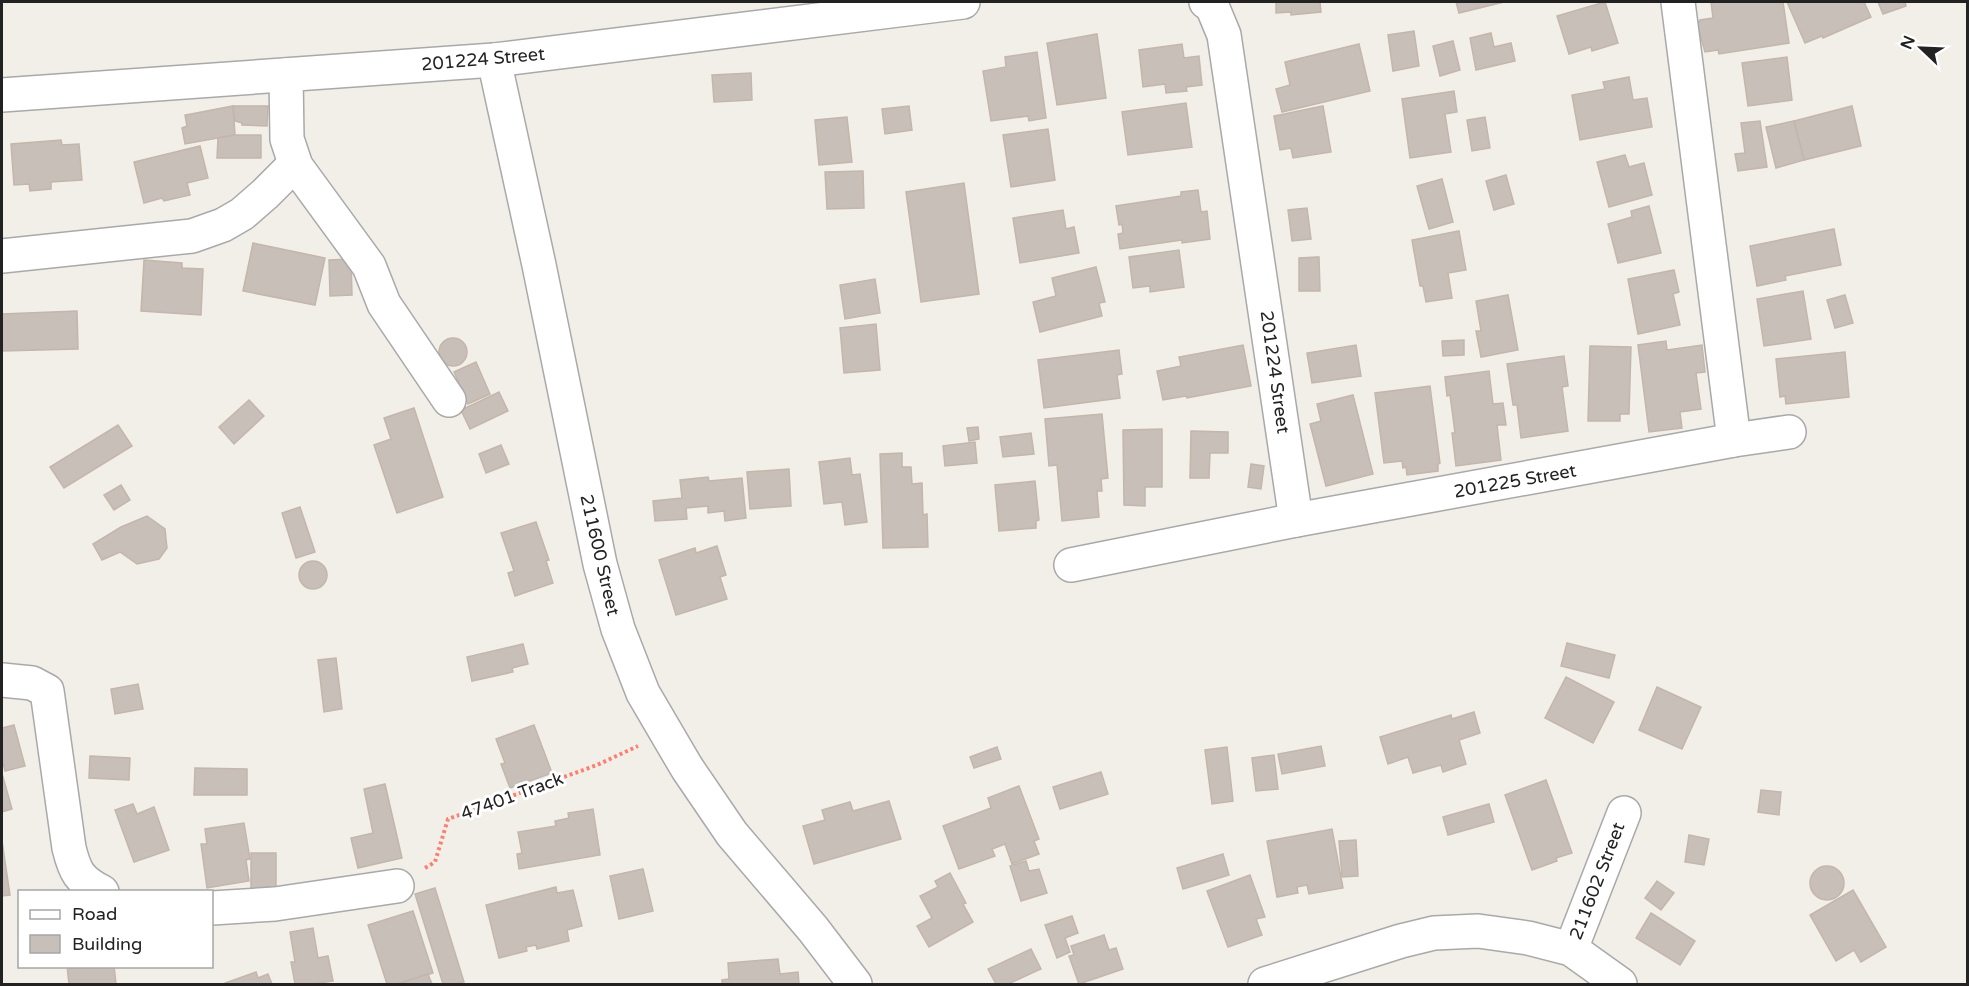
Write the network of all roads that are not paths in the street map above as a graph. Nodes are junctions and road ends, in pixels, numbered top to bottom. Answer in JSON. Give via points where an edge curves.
{"nodes":[{"id":1,"x":963,"y":2,"type":"edge"},
{"id":2,"x":1206,"y":2,"type":"edge"},
{"id":3,"x":1678,"y":2,"type":"edge"},
{"id":4,"x":494,"y":60,"type":"junction"},
{"id":5,"x":286,"y":75,"type":"junction"},
{"id":6,"x":2,"y":95,"type":"edge"},
{"id":7,"x":296,"y":164,"type":"junction"},
{"id":8,"x":7,"y":257,"type":"edge"},
{"id":9,"x":449,"y":400,"type":"dead end"},
{"id":10,"x":1789,"y":432,"type":"dead end"},
{"id":11,"x":1734,"y":440,"type":"junction"},
{"id":12,"x":1296,"y":520,"type":"junction"},
{"id":13,"x":1071,"y":566,"type":"dead end"},
{"id":14,"x":2,"y":680,"type":"edge"},
{"id":15,"x":1624,"y":813,"type":"dead end"},
{"id":16,"x":397,"y":886,"type":"road end"},
{"id":17,"x":99,"y":890,"type":"edge"},
{"id":18,"x":213,"y":908,"type":"edge"},
{"id":19,"x":1571,"y":949,"type":"junction"},
{"id":20,"x":855,"y":984,"type":"edge"},
{"id":21,"x":1265,"y":984,"type":"edge"},
{"id":22,"x":1620,"y":984,"type":"edge"}],
"edges":[{"from":1,"to":4,"type":"street","name":"201224 Street"},
{"from":2,"to":12,"type":"street","name":"201224 Street","via":[[1212,6],[1224,35]]},
{"from":3,"to":11,"type":"street"},
{"from":4,"to":5,"type":"street","name":"201224 Street"},
{"from":4,"to":20,"type":"street","name":"211600 Street","via":[[600,564],[626,651],[664,732],[732,834]]},
{"from":5,"to":6,"type":"street","name":"201224 Street"},
{"from":5,"to":7,"type":"street","via":[[287,139]]},
{"from":7,"to":8,"type":"street","via":[[242,214],[200,234]]},
{"from":7,"to":9,"type":"street","via":[[369,266],[384,304]]},
{"from":10,"to":11,"type":"street","name":"201225 Street"},
{"from":11,"to":12,"type":"street","name":"201225 Street"},
{"from":12,"to":13,"type":"street"},
{"from":14,"to":17,"type":"street","via":[[32,683],[46,691],[74,868]]},
{"from":15,"to":19,"type":"street","name":"211602 Street"},
{"from":16,"to":18,"type":"street","via":[[275,904]]},
{"from":19,"to":21,"type":"street","via":[[1478,931],[1434,933]]},
{"from":19,"to":22,"type":"street"}]}
